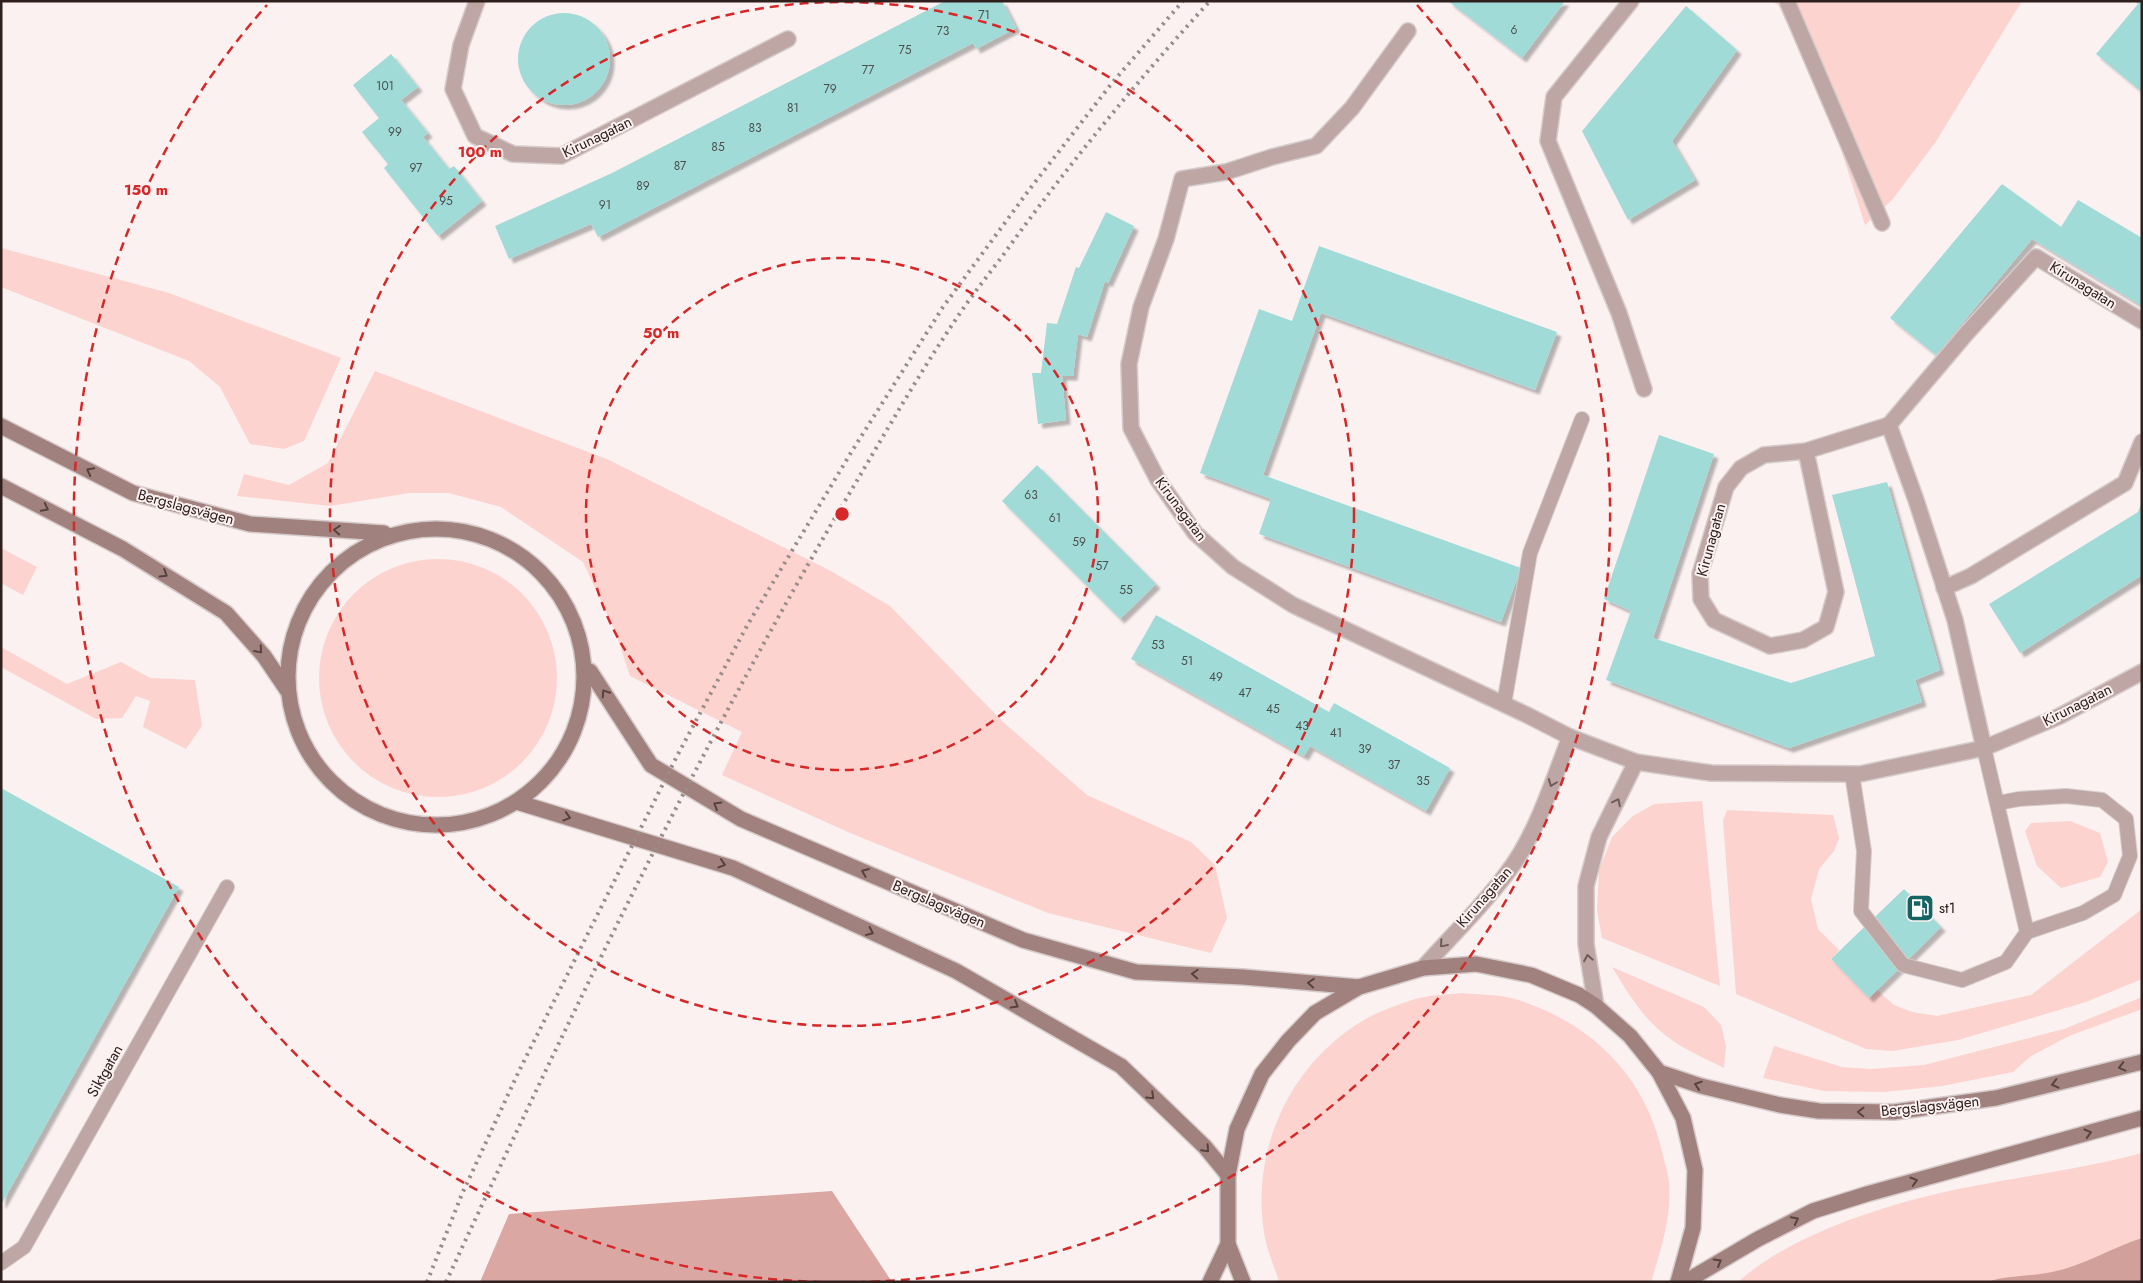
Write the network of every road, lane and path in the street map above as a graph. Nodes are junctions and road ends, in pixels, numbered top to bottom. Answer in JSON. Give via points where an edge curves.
{"nodes":[{"id":1,"x":477,"y":1,"type":"edge"},
{"id":2,"x":1631,"y":1,"type":"edge"},
{"id":3,"x":1787,"y":1,"type":"edge"},
{"id":4,"x":1408,"y":31,"type":"dead end"},
{"id":5,"x":788,"y":39,"type":"dead end"},
{"id":6,"x":1882,"y":223,"type":"dead end"},
{"id":7,"x":2142,"y":321,"type":"edge"},
{"id":8,"x":1644,"y":390,"type":"dead end"},
{"id":9,"x":1582,"y":418,"type":"dead end"},
{"id":10,"x":1889,"y":425,"type":"junction"},
{"id":11,"x":1,"y":426,"type":"edge"},
{"id":12,"x":2142,"y":442,"type":"edge"},
{"id":13,"x":1806,"y":450,"type":"junction"},
{"id":14,"x":1,"y":486,"type":"edge"},
{"id":15,"x":385,"y":533,"type":"junction"},
{"id":16,"x":1944,"y":588,"type":"junction"},
{"id":17,"x":590,"y":671,"type":"junction"},
{"id":18,"x":2142,"y":672,"type":"edge"},
{"id":19,"x":288,"y":690,"type":"junction"},
{"id":20,"x":1504,"y":704,"type":"junction"},
{"id":21,"x":1570,"y":737,"type":"junction"},
{"id":22,"x":1984,"y":748,"type":"junction"},
{"id":23,"x":1636,"y":762,"type":"junction"},
{"id":24,"x":1852,"y":774,"type":"junction"},
{"id":25,"x":520,"y":802,"type":"junction"},
{"id":26,"x":1998,"y":803,"type":"junction"},
{"id":27,"x":228,"y":887,"type":"dead end"},
{"id":28,"x":2027,"y":932,"type":"junction"},
{"id":29,"x":1423,"y":968,"type":"junction"},
{"id":30,"x":1359,"y":987,"type":"junction"},
{"id":31,"x":1596,"y":1006,"type":"junction"},
{"id":32,"x":2142,"y":1062,"type":"edge"},
{"id":33,"x":1659,"y":1072,"type":"junction"},
{"id":34,"x":2142,"y":1118,"type":"edge"},
{"id":35,"x":1228,"y":1175,"type":"junction"},
{"id":36,"x":1228,"y":1244,"type":"junction"},
{"id":37,"x":1,"y":1263,"type":"edge"},
{"id":38,"x":1210,"y":1282,"type":"edge"},
{"id":39,"x":1243,"y":1282,"type":"edge"},
{"id":40,"x":1678,"y":1282,"type":"edge"},
{"id":41,"x":1685,"y":1282,"type":"edge"}],
"edges":[{"from":1,"to":5,"type":"street","name":"Kirunagatan","via":[[461,45],[453,89],[475,136],[513,154],[562,156]]},
{"from":2,"to":8,"type":"street","via":[[1554,97],[1548,141],[1619,313]]},
{"from":3,"to":6,"type":"street"},
{"from":4,"to":20,"type":"street","name":"Kirunagatan","via":[[1352,108],[1316,146],[1226,172],[1182,180],[1166,239],[1141,307],[1129,364],[1131,428],[1158,480],[1195,533],[1232,567],[1293,605]]},
{"from":7,"to":10,"type":"street","name":"Kirunagatan","via":[[2036,257]]},
{"from":9,"to":20,"type":"lane","via":[[1530,553]]},
{"from":10,"to":13,"type":"street","name":"Kirunagatan"},
{"from":10,"to":16,"type":"street"},
{"from":15,"to":11,"type":"main road","name":"Bergslagsvägen","one_way":true,"via":[[250,524],[133,493]]},
{"from":12,"to":16,"type":"street","via":[[2125,483],[1971,576]]},
{"from":13,"to":13,"type":"street","name":"Kirunagatan","via":[[1764,455],[1741,468],[1726,487],[1700,574],[1701,600],[1714,620],[1770,646],[1803,640],[1826,627],[1836,592]]},
{"from":14,"to":19,"type":"main road","one_way":true,"via":[[123,549],[226,613],[264,656]]},
{"from":15,"to":17,"type":"main road","via":[[435,528],[480,533],[522,559],[569,608]]},
{"from":15,"to":19,"type":"main road","via":[[341,560],[305,601],[289,651]]},
{"from":16,"to":22,"type":"street","via":[[1955,620]]},
{"from":17,"to":25,"type":"main road","via":[[570,744],[555,767]]},
{"from":30,"to":17,"type":"main road","name":"Bergslagsvägen","one_way":true,"via":[[1136,972],[1022,940],[741,819],[651,764]]},
{"from":18,"to":22,"type":"street","name":"Kirunagatan","via":[[2060,716]]},
{"from":19,"to":25,"type":"main road","via":[[296,732],[306,753],[330,777],[380,814],[451,827]]},
{"from":20,"to":21,"type":"street","name":"Kirunagatan"},
{"from":21,"to":23,"type":"street","name":"Kirunagatan"},
{"from":21,"to":29,"type":"street","name":"Kirunagatan","one_way":true,"via":[[1539,818],[1509,872]]},
{"from":22,"to":24,"type":"street","name":"Kirunagatan"},
{"from":22,"to":26,"type":"lane"},
{"from":23,"to":24,"type":"street","name":"Kirunagatan","via":[[1711,773]]},
{"from":31,"to":23,"type":"street","one_way":true,"via":[[1586,944],[1586,886],[1599,837]]},
{"from":24,"to":28,"type":"lane","via":[[1864,851],[1861,911],[1903,965],[1962,980],[2006,962]]},
{"from":25,"to":35,"type":"main road","one_way":true,"via":[[733,868],[956,971],[1121,1066],[1205,1147]]},
{"from":26,"to":28,"type":"lane"},
{"from":26,"to":28,"type":"lane","via":[[2066,796],[2102,800],[2126,819],[2130,856],[2114,895],[2083,913]]},
{"from":27,"to":37,"type":"lane","name":"Siktgatan","via":[[24,1247]]},
{"from":29,"to":30,"type":"main road"},
{"from":29,"to":31,"type":"main road","via":[[1476,964],[1530,975],[1579,995]]},
{"from":30,"to":35,"type":"main road","via":[[1315,1014],[1262,1074],[1236,1129]]},
{"from":31,"to":33,"type":"main road","via":[[1630,1036]]},
{"from":32,"to":33,"type":"main road","name":"Bergslagsvägen","one_way":true,"via":[[1996,1098],[1894,1112],[1819,1111],[1780,1106]]},
{"from":33,"to":40,"type":"main road","via":[[1683,1118],[1695,1170],[1693,1228]]},
{"from":41,"to":34,"type":"main road","one_way":true,"via":[[1813,1211]]},
{"from":35,"to":36,"type":"main road"},
{"from":36,"to":38,"type":"main road"},
{"from":36,"to":39,"type":"main road"}]}
